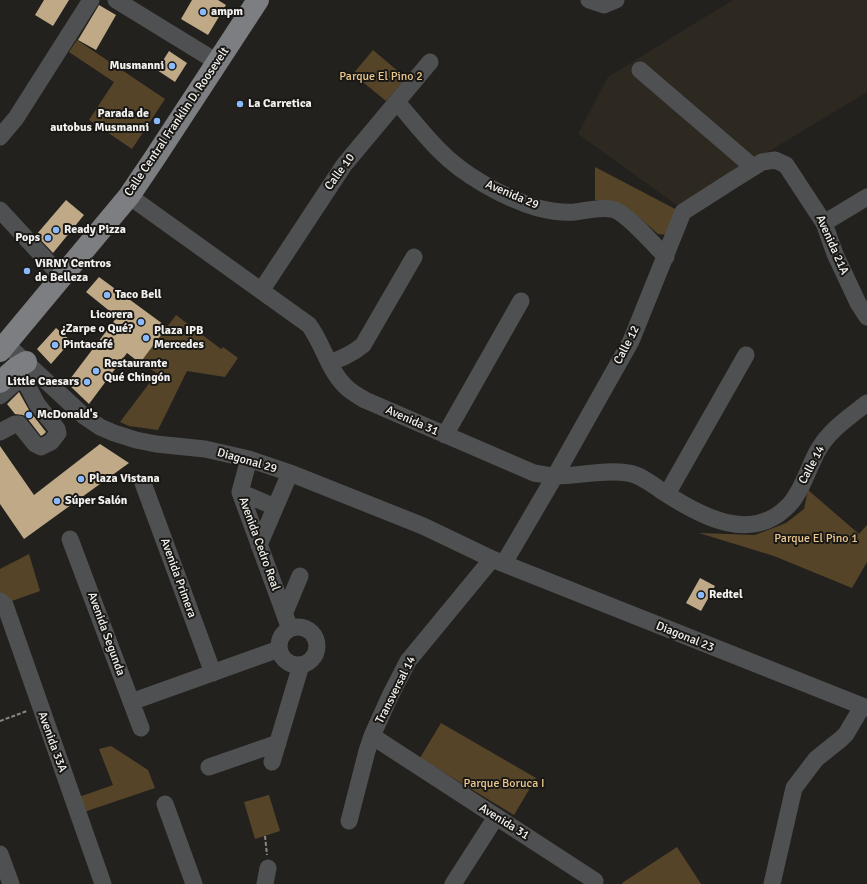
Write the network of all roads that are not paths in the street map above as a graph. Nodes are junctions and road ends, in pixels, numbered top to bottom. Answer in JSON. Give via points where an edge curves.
{"nodes":[{"id":1,"x":91,"y":0,"type":"edge"},
{"id":2,"x":116,"y":0,"type":"edge"},
{"id":3,"x":258,"y":0,"type":"edge"},
{"id":4,"x":590,"y":0,"type":"edge"},
{"id":5,"x":612,"y":2,"type":"edge"},
{"id":6,"x":217,"y":62,"type":"junction"},
{"id":7,"x":430,"y":62,"type":"dead end"},
{"id":8,"x":640,"y":70,"type":"dead end"},
{"id":9,"x":397,"y":102,"type":"junction"},
{"id":10,"x":0,"y":137,"type":"edge"},
{"id":11,"x":775,"y":160,"type":"joint"},
{"id":12,"x":753,"y":168,"type":"junction"},
{"id":13,"x":129,"y":196,"type":"junction"},
{"id":14,"x":867,"y":197,"type":"edge"},
{"id":15,"x":0,"y":210,"type":"edge"},
{"id":16,"x":824,"y":223,"type":"junction"},
{"id":17,"x":414,"y":257,"type":"dead end"},
{"id":18,"x":666,"y":257,"type":"junction"},
{"id":19,"x":61,"y":276,"type":"junction"},
{"id":20,"x":261,"y":291,"type":"junction"},
{"id":21,"x":521,"y":301,"type":"dead end"},
{"id":22,"x":864,"y":306,"type":"edge"},
{"id":23,"x":3,"y":347,"type":"edge"},
{"id":24,"x":746,"y":355,"type":"dead end"},
{"id":25,"x":26,"y":362,"type":"junction"},
{"id":26,"x":329,"y":363,"type":"junction"},
{"id":27,"x":0,"y":382,"type":"edge"},
{"id":28,"x":0,"y":396,"type":"edge"},
{"id":29,"x":867,"y":404,"type":"edge"},
{"id":30,"x":0,"y":432,"type":"edge"},
{"id":31,"x":445,"y":435,"type":"junction"},
{"id":32,"x":249,"y":459,"type":"junction"},
{"id":33,"x":290,"y":473,"type":"junction"},
{"id":34,"x":555,"y":476,"type":"junction"},
{"id":35,"x":143,"y":483,"type":"dead end"},
{"id":36,"x":240,"y":492,"type":"junction"},
{"id":37,"x":667,"y":494,"type":"junction"},
{"id":38,"x":275,"y":507,"type":"junction"},
{"id":39,"x":757,"y":524,"type":"joint"},
{"id":40,"x":70,"y":539,"type":"dead end"},
{"id":41,"x":259,"y":545,"type":"junction"},
{"id":42,"x":498,"y":561,"type":"junction"},
{"id":43,"x":300,"y":576,"type":"dead end"},
{"id":44,"x":0,"y":601,"type":"edge"},
{"id":45,"x":284,"y":612,"type":"junction"},
{"id":46,"x":290,"y":629,"type":"junction"},
{"id":47,"x":279,"y":649,"type":"junction"},
{"id":48,"x":302,"y":665,"type":"junction"},
{"id":49,"x":213,"y":673,"type":"junction"},
{"id":50,"x":131,"y":702,"type":"junction"},
{"id":51,"x":864,"y":707,"type":"edge"},
{"id":52,"x":141,"y":728,"type":"dead end"},
{"id":53,"x":372,"y":736,"type":"junction"},
{"id":54,"x":278,"y":743,"type":"junction"},
{"id":55,"x":272,"y":762,"type":"dead end"},
{"id":56,"x":209,"y":767,"type":"dead end"},
{"id":57,"x":165,"y":804,"type":"dead end"},
{"id":58,"x":496,"y":816,"type":"junction"},
{"id":59,"x":349,"y":821,"type":"dead end"},
{"id":60,"x":0,"y":854,"type":"edge"},
{"id":61,"x":586,"y":879,"type":"edge"},
{"id":62,"x":11,"y":884,"type":"edge"},
{"id":63,"x":103,"y":884,"type":"edge"},
{"id":64,"x":194,"y":884,"type":"edge"},
{"id":65,"x":453,"y":884,"type":"edge"},
{"id":66,"x":772,"y":884,"type":"edge"}],
"edges":[{"from":1,"to":10,"type":"street","via":[[16,118]]},
{"from":2,"to":6,"type":"street"},
{"from":3,"to":6,"type":"main road","name":"Calle Central Franklin D. Roosevelt"},
{"from":4,"to":5,"type":"street","via":[[600,4]]},
{"from":6,"to":13,"type":"main road","name":"Calle Central Franklin D. Roosevelt"},
{"from":7,"to":9,"type":"street","name":"Calle 10"},
{"from":8,"to":12,"type":"street"},
{"from":9,"to":18,"type":"street","name":"Avenida 29","via":[[438,150],[457,167],[486,185],[517,200],[558,212],[602,209],[616,211]]},
{"from":9,"to":20,"type":"street","name":"Calle 10","via":[[344,165]]},
{"from":11,"to":12,"type":"street","name":"Calle 12","via":[[762,162]]},
{"from":11,"to":16,"type":"street","name":"Avenida 21A","via":[[786,165]]},
{"from":12,"to":18,"type":"street","name":"Calle 12","via":[[683,212]]},
{"from":13,"to":19,"type":"main road","name":"Calle Central Franklin D. Roosevelt"},
{"from":13,"to":20,"type":"street","name":"Avenida 31"},
{"from":14,"to":16,"type":"street"},
{"from":15,"to":19,"type":"street"},
{"from":16,"to":22,"type":"street","name":"Avenida 21A","via":[[835,254]]},
{"from":17,"to":26,"type":"street","via":[[363,345],[348,356]]},
{"from":18,"to":34,"type":"street","name":"Calle 12","via":[[631,341]]},
{"from":19,"to":23,"type":"main road","name":"Calle Central Franklin D. Roosevelt"},
{"from":20,"to":26,"type":"street","name":"Avenida 31","via":[[309,325]]},
{"from":21,"to":31,"type":"street"},
{"from":23,"to":25,"type":"street","name":"Diagonal 29"},
{"from":24,"to":37,"type":"street"},
{"from":25,"to":27,"type":"main road"},
{"from":25,"to":32,"type":"street","name":"Diagonal 29","via":[[84,416],[100,427],[136,440],[205,449]]},
{"from":26,"to":31,"type":"street","name":"Avenida 31","via":[[338,378],[353,393]]},
{"from":28,"to":30,"type":"street","via":[[17,381],[27,385],[58,433],[51,442],[41,447],[35,444],[18,424]]},
{"from":29,"to":39,"type":"street","name":"Calle 14","via":[[832,432],[818,450],[790,504],[769,520]]},
{"from":31,"to":34,"type":"street","name":"Avenida 31","via":[[534,473]]},
{"from":32,"to":33,"type":"street","name":"Diagonal 29"},
{"from":32,"to":36,"type":"street","name":"Avenida Cedro Real"},
{"from":33,"to":38,"type":"street"},
{"from":33,"to":42,"type":"street","name":"Diagonal 29","via":[[423,526]]},
{"from":34,"to":37,"type":"street","name":"Avenida 31","via":[[594,472],[628,473],[640,477]]},
{"from":34,"to":42,"type":"street","name":"Calle 12"},
{"from":35,"to":49,"type":"street","name":"Avenida Primera"},
{"from":36,"to":38,"type":"street"},
{"from":36,"to":41,"type":"street","name":"Avenida Cedro Real"},
{"from":37,"to":39,"type":"street","name":"Avenida 31","via":[[730,524]]},
{"from":38,"to":41,"type":"street"},
{"from":40,"to":50,"type":"street","name":"Avenida Segunda"},
{"from":41,"to":45,"type":"street","name":"Avenida Cedro Real"},
{"from":42,"to":51,"type":"street","name":"Diagonal 23"},
{"from":42,"to":53,"type":"street","name":"Transversal 14","via":[[408,661]]},
{"from":43,"to":45,"type":"street"},
{"from":44,"to":63,"type":"street","name":"Avenida 33A","via":[[5,605]]},
{"from":45,"to":46,"type":"street","name":"Avenida Cedro Real"},
{"from":46,"to":47,"type":"street","via":[[281,637]]},
{"from":46,"to":48,"type":"street","via":[[303,628],[313,635],[316,641],[316,653],[308,663]]},
{"from":47,"to":48,"type":"street","via":[[285,660]]},
{"from":47,"to":49,"type":"street"},
{"from":48,"to":54,"type":"street"},
{"from":49,"to":50,"type":"street"},
{"from":50,"to":52,"type":"street","name":"Avenida Segunda"},
{"from":51,"to":66,"type":"street","via":[[841,740],[816,759],[794,788]]},
{"from":53,"to":58,"type":"street","name":"Avenida 31"},
{"from":53,"to":59,"type":"street","name":"Transversal 14"},
{"from":54,"to":55,"type":"street"},
{"from":54,"to":56,"type":"street"},
{"from":57,"to":64,"type":"street"},
{"from":58,"to":61,"type":"street","name":"Avenida 31"},
{"from":58,"to":65,"type":"street"},
{"from":60,"to":62,"type":"street"}]}
